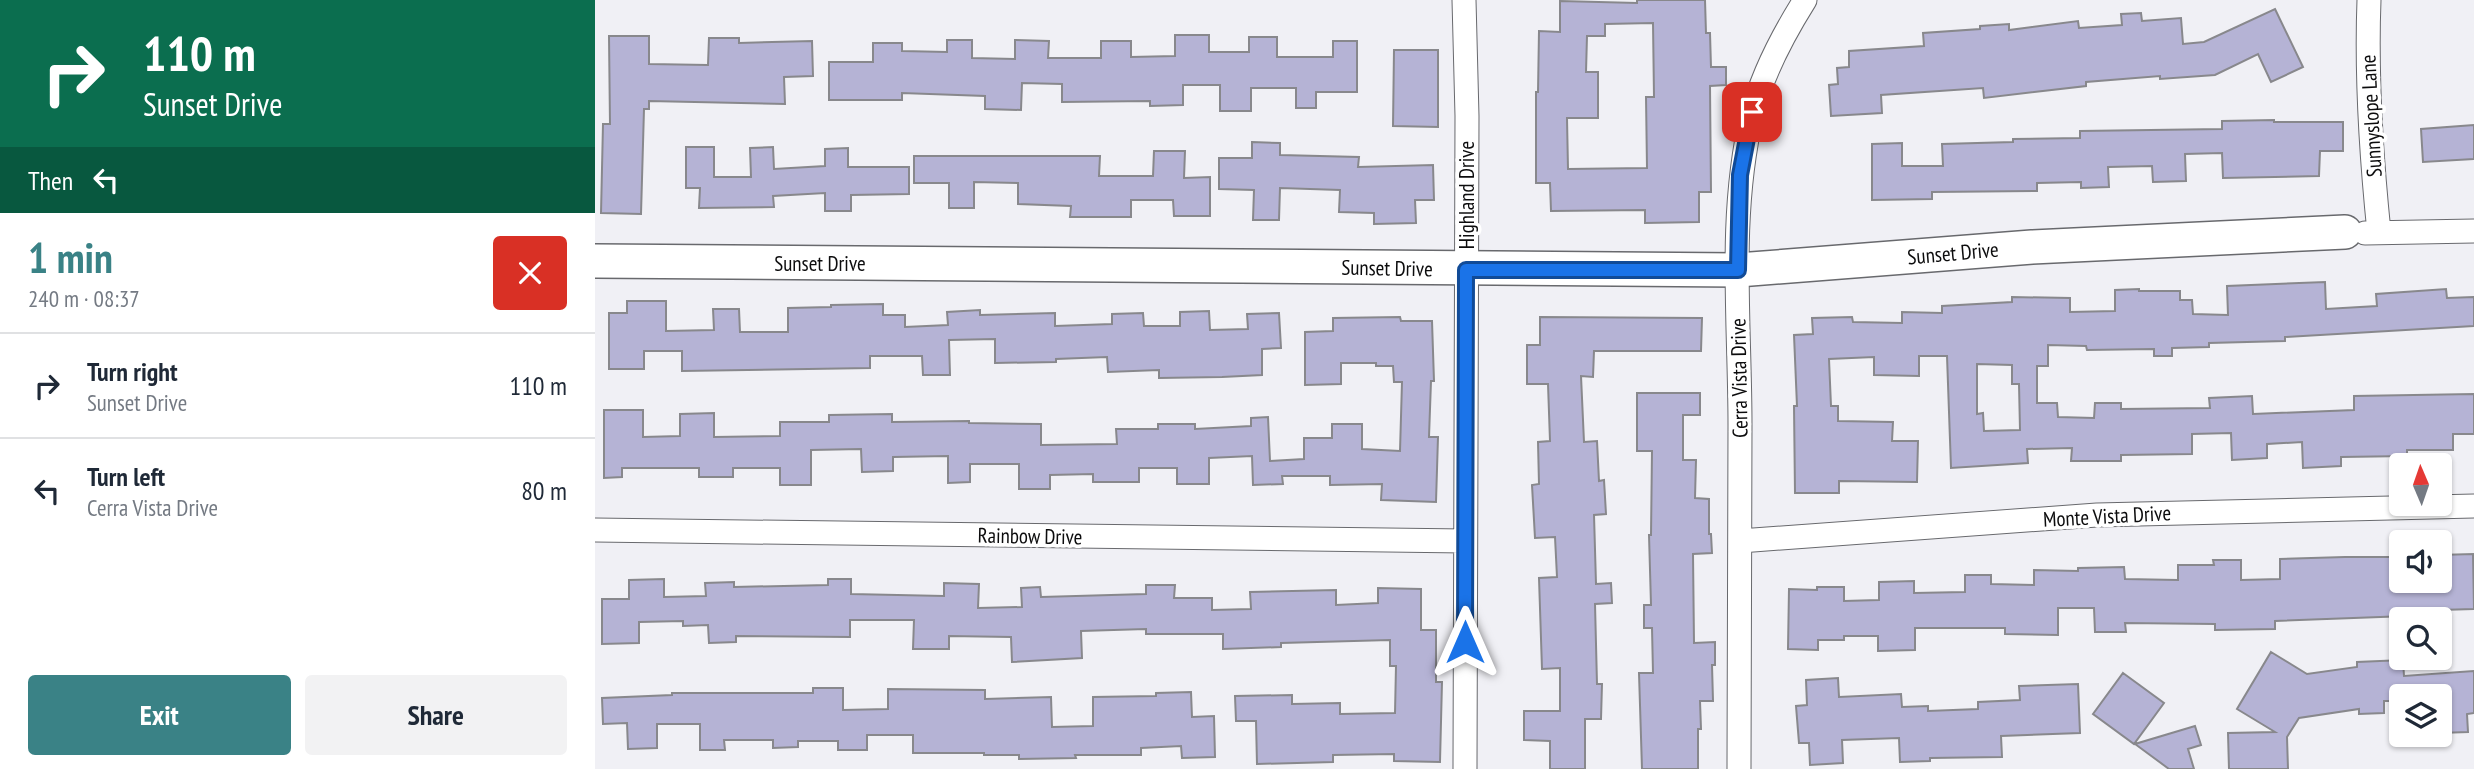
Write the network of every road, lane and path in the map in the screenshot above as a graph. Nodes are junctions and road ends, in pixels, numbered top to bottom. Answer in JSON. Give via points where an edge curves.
{"nodes":[{"id":1,"x":1464,"y":0,"type":"edge"},
{"id":2,"x":2369,"y":0,"type":"edge"},
{"id":3,"x":1802,"y":1,"type":"edge"},
{"id":4,"x":2474,"y":231,"type":"edge"},
{"id":5,"x":2363,"y":232,"type":"junction"},
{"id":6,"x":595,"y":261,"type":"edge"},
{"id":7,"x":1466,"y":270,"type":"junction"},
{"id":8,"x":1738,"y":270,"type":"junction"},
{"id":9,"x":2474,"y":506,"type":"edge"},
{"id":10,"x":595,"y":530,"type":"edge"},
{"id":11,"x":1465,"y":541,"type":"junction"},
{"id":12,"x":1740,"y":541,"type":"junction"},
{"id":13,"x":1465,"y":769,"type":"edge"},
{"id":14,"x":1739,"y":769,"type":"edge"}],
"edges":[{"from":1,"to":7,"type":"street","name":"Highland Drive"},
{"from":2,"to":5,"type":"street","name":"Sunnyslope Lane","via":[[2370,150]]},
{"from":3,"to":8,"type":"street","name":"Cerra Vista Drive","via":[[1752,112],[1740,175]]},
{"from":4,"to":5,"type":"street","name":"Sunset Drive"},
{"from":5,"to":8,"type":"street","name":"Sunset Drive","via":[[2082,243]]},
{"from":6,"to":7,"type":"street","name":"Sunset Drive"},
{"from":7,"to":8,"type":"street","name":"Sunset Drive"},
{"from":7,"to":11,"type":"street","name":"Highland Drive"},
{"from":8,"to":12,"type":"street","name":"Cerra Vista Drive"},
{"from":9,"to":12,"type":"street","name":"Monte Vista Drive","via":[[2097,515]]},
{"from":10,"to":11,"type":"street","name":"Rainbow Drive"},
{"from":11,"to":13,"type":"street","name":"Highland Drive"},
{"from":12,"to":14,"type":"street","name":"Cerra Vista Drive"}]}
